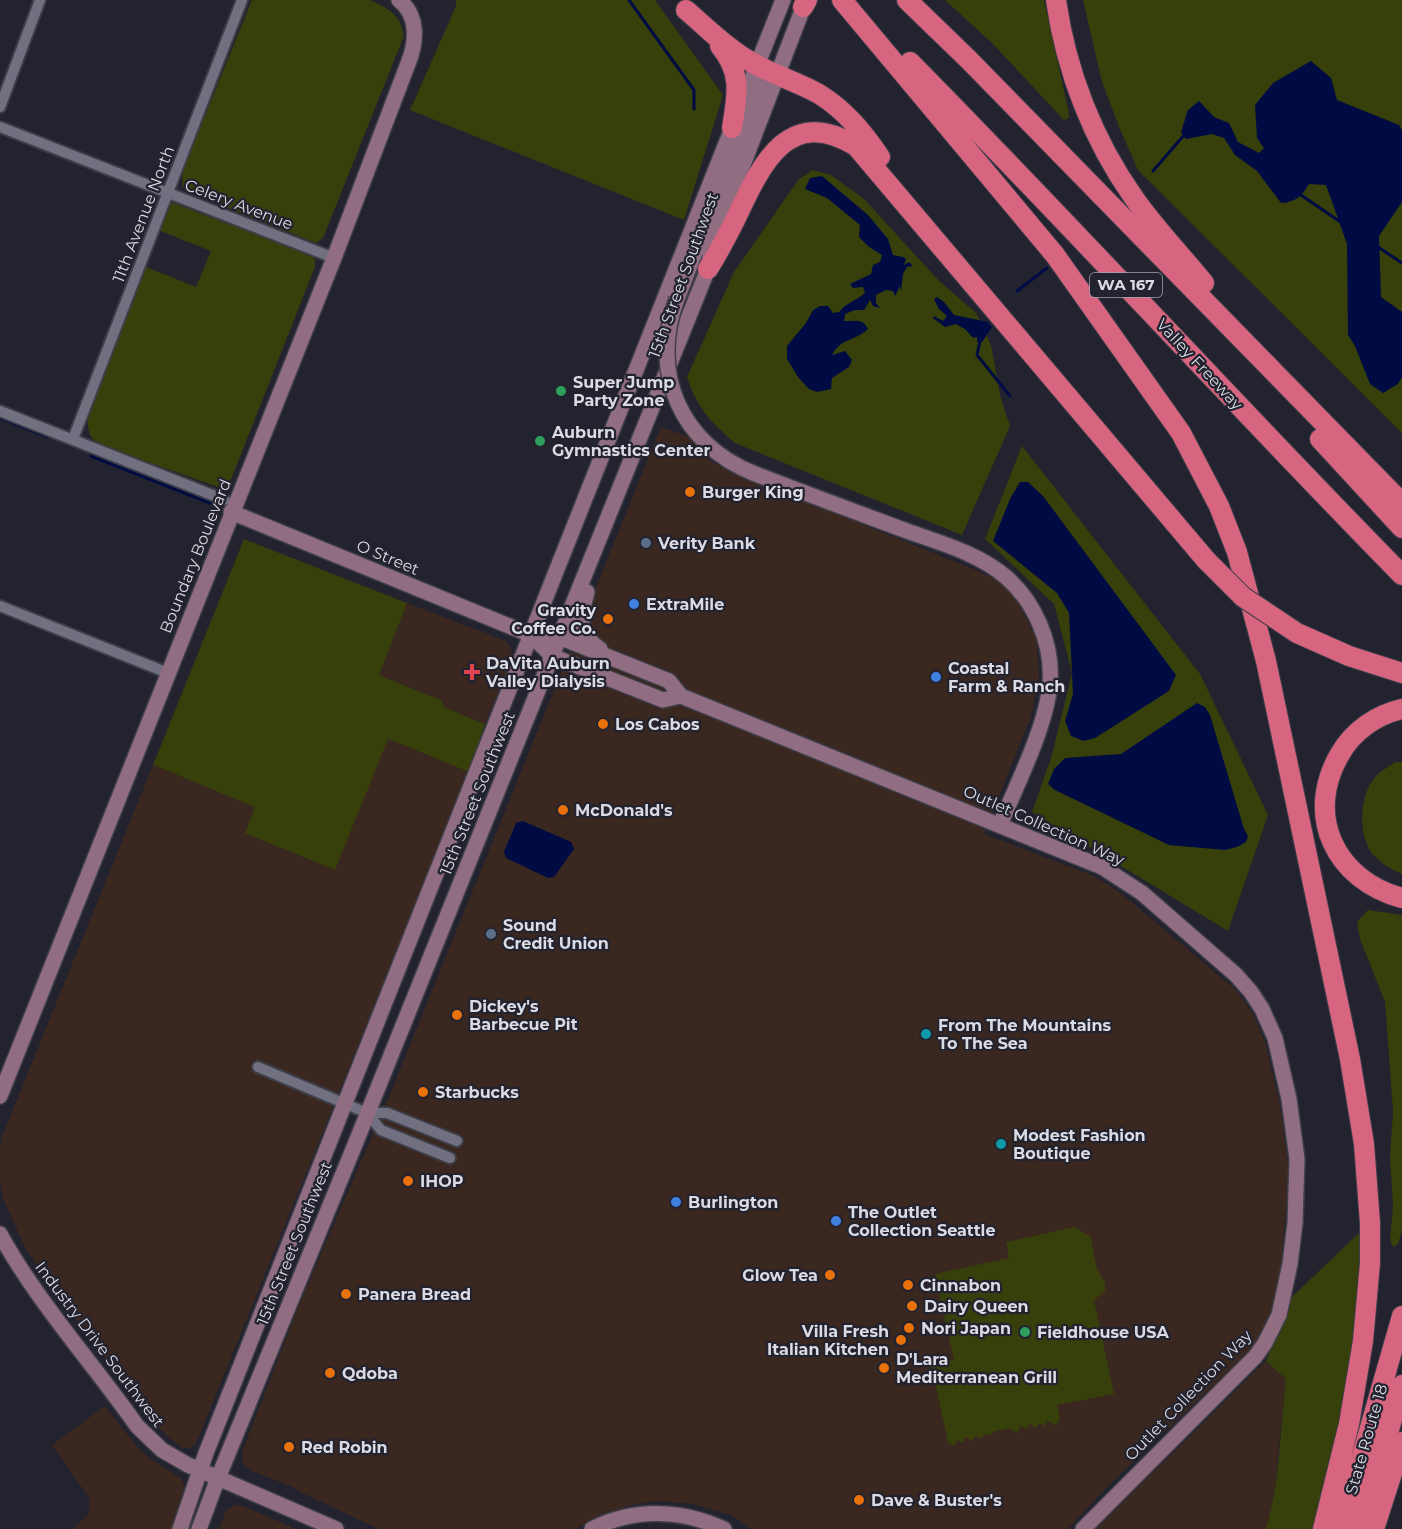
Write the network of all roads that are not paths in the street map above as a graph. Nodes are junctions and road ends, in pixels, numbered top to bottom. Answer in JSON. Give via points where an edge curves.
{"nodes":[{"id":1,"x":40,"y":0,"type":"edge"},
{"id":2,"x":242,"y":0,"type":"edge"},
{"id":3,"x":399,"y":0,"type":"edge"},
{"id":4,"x":843,"y":0,"type":"edge"},
{"id":5,"x":907,"y":0,"type":"edge"},
{"id":6,"x":1056,"y":0,"type":"edge"},
{"id":7,"x":682,"y":5,"type":"edge"},
{"id":8,"x":795,"y":5,"type":"edge"},
{"id":9,"x":767,"y":70,"type":"junction"},
{"id":10,"x":0,"y":107,"type":"edge"},
{"id":11,"x":0,"y":127,"type":"edge"},
{"id":12,"x":732,"y":128,"type":"junction"},
{"id":13,"x":167,"y":192,"type":"junction"},
{"id":14,"x":1117,"y":212,"type":"junction"},
{"id":15,"x":334,"y":258,"type":"junction"},
{"id":16,"x":708,"y":269,"type":"junction"},
{"id":17,"x":974,"y":286,"type":"junction"},
{"id":18,"x":0,"y":411,"type":"edge"},
{"id":19,"x":73,"y":439,"type":"junction"},
{"id":20,"x":1345,"y":446,"type":"junction"},
{"id":21,"x":1402,"y":502,"type":"edge"},
{"id":22,"x":228,"y":506,"type":"junction"},
{"id":23,"x":606,"y":525,"type":"junction"},
{"id":24,"x":1402,"y":528,"type":"edge"},
{"id":25,"x":1402,"y":575,"type":"edge"},
{"id":26,"x":0,"y":606,"type":"edge"},
{"id":27,"x":531,"y":635,"type":"junction"},
{"id":28,"x":559,"y":637,"type":"junction"},
{"id":29,"x":552,"y":656,"type":"junction"},
{"id":30,"x":625,"y":663,"type":"junction"},
{"id":31,"x":168,"y":673,"type":"junction"},
{"id":32,"x":1402,"y":673,"type":"edge"},
{"id":33,"x":681,"y":696,"type":"junction"},
{"id":34,"x":1402,"y":709,"type":"edge"},
{"id":35,"x":1000,"y":825,"type":"junction"},
{"id":36,"x":1402,"y":898,"type":"edge"},
{"id":37,"x":258,"y":1067,"type":"dead end"},
{"id":38,"x":0,"y":1096,"type":"edge"},
{"id":39,"x":345,"y":1103,"type":"junction"},
{"id":40,"x":367,"y":1113,"type":"junction"},
{"id":41,"x":457,"y":1141,"type":"dead end"},
{"id":42,"x":450,"y":1158,"type":"dead end"},
{"id":43,"x":0,"y":1234,"type":"edge"},
{"id":44,"x":1402,"y":1316,"type":"edge"},
{"id":45,"x":1402,"y":1385,"type":"edge"},
{"id":46,"x":1402,"y":1442,"type":"edge"},
{"id":47,"x":199,"y":1470,"type":"junction"},
{"id":48,"x":218,"y":1478,"type":"junction"},
{"id":49,"x":180,"y":1529,"type":"edge"},
{"id":50,"x":199,"y":1529,"type":"edge"},
{"id":51,"x":336,"y":1529,"type":"edge"},
{"id":52,"x":592,"y":1529,"type":"edge"},
{"id":53,"x":724,"y":1529,"type":"edge"},
{"id":54,"x":1083,"y":1529,"type":"edge"},
{"id":55,"x":1323,"y":1529,"type":"edge"},
{"id":56,"x":1341,"y":1529,"type":"edge"},
{"id":57,"x":1360,"y":1529,"type":"edge"},
{"id":58,"x":1374,"y":1529,"type":"edge"}],
"edges":[{"from":1,"to":10,"type":"street"},
{"from":2,"to":13,"type":"street","name":"11th Avenue North"},
{"from":3,"to":15,"type":"main road","name":"Boundary Boulevard","via":[[410,13],[414,47]]},
{"from":4,"to":25,"type":"highway","name":"Valley Freeway","number":"WA 167","via":[[1006,159]]},
{"from":4,"to":55,"type":"highway","via":[[1055,255],[1181,433],[1219,506],[1237,552],[1266,661],[1350,1059],[1364,1144],[1370,1243],[1363,1341],[1349,1424]]},
{"from":5,"to":14,"type":"highway","number":"WA 167"},
{"from":6,"to":20,"type":"highway","via":[[1079,92],[1121,178],[1161,232]]},
{"from":7,"to":9,"type":"highway","via":[[729,48]]},
{"from":7,"to":12,"type":"highway","via":[[734,66],[738,87]]},
{"from":8,"to":9,"type":"main road","name":"15th Street Southwest"},
{"from":8,"to":9,"type":"main road","name":"15th Street Southwest"},
{"from":9,"to":12,"type":"main road","name":"15th Street Southwest"},
{"from":9,"to":16,"type":"main road","name":"15th Street Southwest"},
{"from":9,"to":17,"type":"highway","via":[[820,95],[849,117]]},
{"from":9,"to":35,"type":"main road","bridge":true,"via":[[669,324],[667,369],[675,398],[703,441],[725,459],[961,551],[998,571],[1019,590],[1044,635],[1050,683],[1041,722]]},
{"from":11,"to":13,"type":"street","name":"Celery Avenue"},
{"from":12,"to":27,"type":"main road","name":"15th Street Southwest"},
{"from":13,"to":15,"type":"street","name":"Celery Avenue"},
{"from":13,"to":19,"type":"street","name":"11th Avenue North"},
{"from":14,"to":20,"type":"highway","number":"WA 167"},
{"from":14,"to":24,"type":"highway","via":[[1129,234]]},
{"from":15,"to":22,"type":"main road","name":"Boundary Boulevard"},
{"from":16,"to":17,"type":"highway","via":[[764,163],[782,142],[819,132],[856,146]]},
{"from":16,"to":23,"type":"main road","name":"15th Street Southwest"},
{"from":17,"to":32,"type":"highway","bridge":true,"via":[[1206,560],[1243,597],[1297,633]]},
{"from":18,"to":19,"type":"street"},
{"from":19,"to":22,"type":"street"},
{"from":20,"to":21,"type":"highway","number":"WA 167"},
{"from":22,"to":27,"type":"main road","name":"O Street"},
{"from":22,"to":31,"type":"main road","name":"Boundary Boulevard"},
{"from":23,"to":28,"type":"main road","name":"15th Street Southwest"},
{"from":23,"to":30,"type":"main road","via":[[580,620],[593,644]]},
{"from":26,"to":31,"type":"street"},
{"from":27,"to":28,"type":"main road","name":"O Street"},
{"from":27,"to":29,"type":"main road","name":"O Street"},
{"from":27,"to":39,"type":"main road","name":"15th Street Southwest"},
{"from":28,"to":29,"type":"main road","name":"15th Street Southwest"},
{"from":28,"to":30,"type":"main road","name":"Outlet Collection Way"},
{"from":29,"to":33,"type":"main road","name":"Outlet Collection Way","via":[[663,700]]},
{"from":29,"to":40,"type":"main road","name":"15th Street Southwest"},
{"from":30,"to":33,"type":"main road","name":"Outlet Collection Way","via":[[669,681]]},
{"from":31,"to":38,"type":"main road","name":"Boundary Boulevard"},
{"from":33,"to":35,"type":"main road","name":"Outlet Collection Way"},
{"from":34,"to":36,"type":"highway","via":[[1371,722],[1350,739],[1335,762],[1324,807],[1333,844],[1350,869],[1374,887]]},
{"from":35,"to":54,"type":"main road","name":"Outlet Collection Way","via":[[1114,873],[1245,985],[1262,1009],[1277,1045],[1297,1156],[1295,1223],[1287,1282],[1279,1314],[1265,1343]]},
{"from":37,"to":39,"type":"street"},
{"from":39,"to":40,"type":"street"},
{"from":39,"to":47,"type":"main road","name":"15th Street Southwest"},
{"from":40,"to":41,"type":"street","via":[[387,1113]]},
{"from":40,"to":42,"type":"street","via":[[381,1130]]},
{"from":40,"to":48,"type":"main road","name":"15th Street Southwest"},
{"from":43,"to":47,"type":"main road","name":"Industry Drive Southwest","via":[[44,1302],[142,1431],[167,1454]]},
{"from":44,"to":56,"type":"highway","name":"State Route 18"},
{"from":45,"to":57,"type":"highway","name":"State Route 18"},
{"from":46,"to":58,"type":"highway"},
{"from":47,"to":48,"type":"main road","name":"Industry Drive Southwest"},
{"from":47,"to":49,"type":"main road","name":"15th Street Southwest"},
{"from":48,"to":50,"type":"main road","name":"15th Street Southwest"},
{"from":48,"to":51,"type":"main road"},
{"from":52,"to":53,"type":"main road","via":[[619,1518],[655,1513],[692,1517]]}]}
